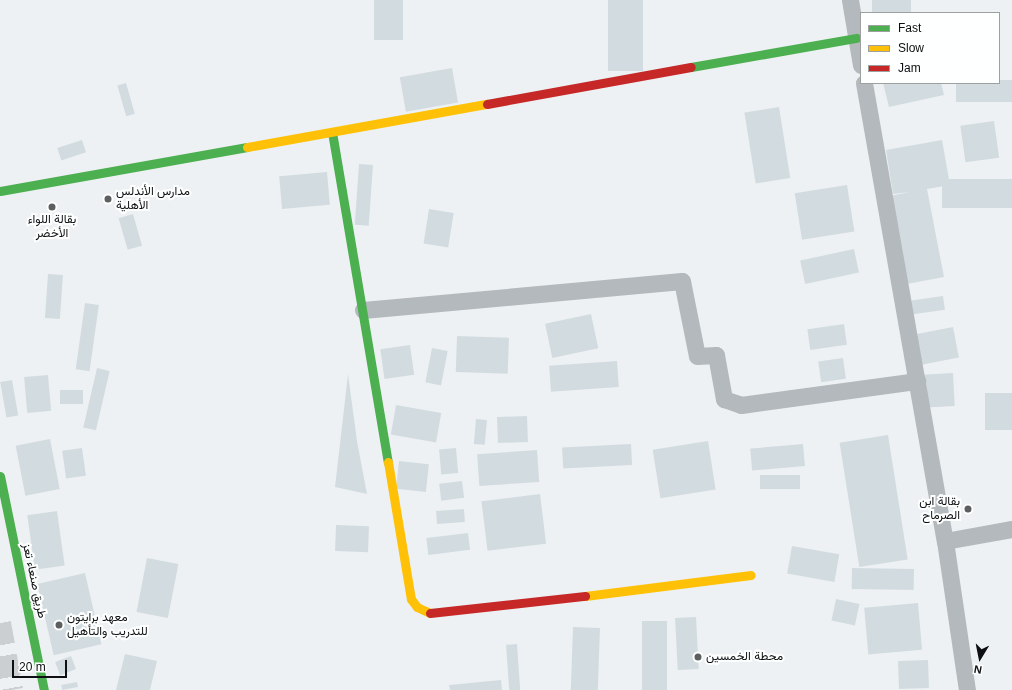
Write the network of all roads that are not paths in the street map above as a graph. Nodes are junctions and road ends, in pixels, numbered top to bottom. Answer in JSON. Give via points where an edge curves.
{"nodes":[{"id":1,"x":850,"y":0,"type":"edge"},
{"id":2,"x":856,"y":38,"type":"junction"},
{"id":3,"x":860,"y":60,"type":"edge"},
{"id":4,"x":864,"y":84,"type":"edge"},
{"id":5,"x":332,"y":132,"type":"junction"},
{"id":6,"x":0,"y":191,"type":"edge"},
{"id":7,"x":363,"y":310,"type":"junction"},
{"id":8,"x":917,"y":381,"type":"junction"},
{"id":9,"x":0,"y":476,"type":"edge"},
{"id":10,"x":1012,"y":529,"type":"edge"},
{"id":11,"x":946,"y":542,"type":"junction"},
{"id":12,"x":751,"y":575,"type":"dead end"},
{"id":13,"x":44,"y":690,"type":"edge"},
{"id":14,"x":967,"y":690,"type":"edge"}],
"edges":[{"from":1,"to":2,"type":"street"},
{"from":2,"to":3,"type":"street"},
{"from":2,"to":5,"type":"main road"},
{"from":4,"to":8,"type":"street"},
{"from":5,"to":6,"type":"main road"},
{"from":5,"to":7,"type":"main road"},
{"from":7,"to":8,"type":"street","via":[[682,281],[697,356],[716,354],[724,399],[741,405]]},
{"from":7,"to":12,"type":"main road","via":[[411,599],[417,607],[433,614],[445,614]]},
{"from":8,"to":11,"type":"street"},
{"from":9,"to":13,"type":"main road","name":"طريق صنعاء تعز"},
{"from":10,"to":11,"type":"street"},
{"from":11,"to":14,"type":"street"}]}
